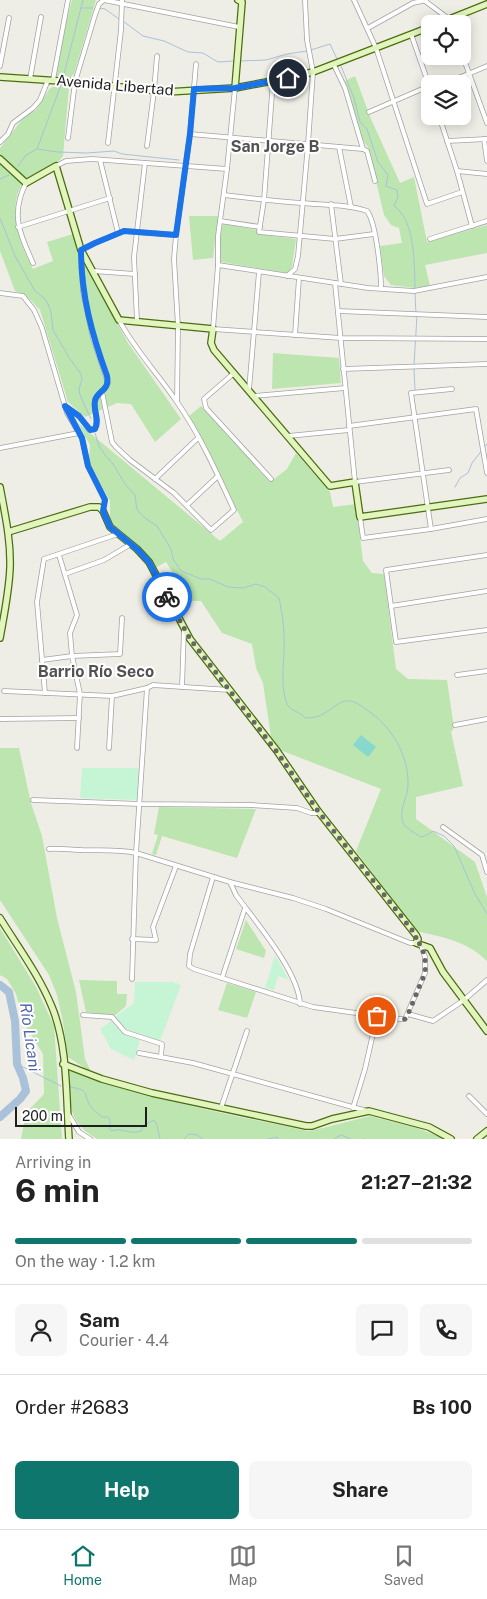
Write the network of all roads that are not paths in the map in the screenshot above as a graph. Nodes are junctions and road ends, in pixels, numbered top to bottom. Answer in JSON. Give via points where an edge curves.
{"nodes":[{"id":1,"x":68,"y":0,"type":"edge"},
{"id":2,"x":104,"y":0,"type":"edge"},
{"id":3,"x":304,"y":0,"type":"edge"},
{"id":4,"x":354,"y":0,"type":"edge"},
{"id":5,"x":425,"y":0,"type":"edge"},
{"id":6,"x":241,"y":1,"type":"edge"},
{"id":7,"x":121,"y":2,"type":"edge"},
{"id":8,"x":411,"y":2,"type":"edge"},
{"id":9,"x":487,"y":4,"type":"edge"},
{"id":10,"x":442,"y":15,"type":"edge"},
{"id":11,"x":464,"y":15,"type":"edge"},
{"id":12,"x":41,"y":17,"type":"dead end"},
{"id":13,"x":9,"y":18,"type":"dead end"},
{"id":14,"x":239,"y":27,"type":"junction"},
{"id":15,"x":368,"y":28,"type":"junction"},
{"id":16,"x":421,"y":30,"type":"edge"},
{"id":17,"x":411,"y":34,"type":"junction"},
{"id":18,"x":6,"y":35,"type":"junction"},
{"id":19,"x":0,"y":36,"type":"edge"},
{"id":20,"x":376,"y":48,"type":"junction"},
{"id":21,"x":157,"y":56,"type":"dead end"},
{"id":22,"x":196,"y":64,"type":"dead end"},
{"id":23,"x":334,"y":65,"type":"junction"},
{"id":24,"x":467,"y":65,"type":"edge"},
{"id":25,"x":0,"y":66,"type":"edge"},
{"id":26,"x":487,"y":66,"type":"edge"},
{"id":27,"x":313,"y":72,"type":"junction"},
{"id":28,"x":470,"y":73,"type":"junction"},
{"id":29,"x":426,"y":75,"type":"edge"},
{"id":30,"x":465,"y":75,"type":"edge"},
{"id":31,"x":0,"y":76,"type":"edge"},
{"id":32,"x":30,"y":79,"type":"junction"},
{"id":33,"x":53,"y":80,"type":"junction"},
{"id":34,"x":273,"y":81,"type":"junction"},
{"id":35,"x":72,"y":82,"type":"junction"},
{"id":36,"x":115,"y":86,"type":"junction"},
{"id":37,"x":235,"y":88,"type":"junction"},
{"id":38,"x":194,"y":89,"type":"junction"},
{"id":39,"x":154,"y":91,"type":"junction"},
{"id":40,"x":421,"y":91,"type":"edge"},
{"id":41,"x":393,"y":102,"type":"junction"},
{"id":42,"x":369,"y":112,"type":"dead end"},
{"id":43,"x":487,"y":124,"type":"edge"},
{"id":44,"x":442,"y":125,"type":"edge"},
{"id":45,"x":190,"y":134,"type":"junction"},
{"id":46,"x":230,"y":137,"type":"junction"},
{"id":47,"x":68,"y":138,"type":"dead end"},
{"id":48,"x":486,"y":139,"type":"edge"},
{"id":49,"x":269,"y":141,"type":"junction"},
{"id":50,"x":447,"y":141,"type":"junction"},
{"id":51,"x":0,"y":142,"type":"edge"},
{"id":52,"x":108,"y":143,"type":"dead end"},
{"id":53,"x":308,"y":144,"type":"junction"},
{"id":54,"x":147,"y":146,"type":"dead end"},
{"id":55,"x":339,"y":147,"type":"junction"},
{"id":56,"x":363,"y":149,"type":"junction"},
{"id":57,"x":0,"y":159,"type":"edge"},
{"id":58,"x":100,"y":160,"type":"junction"},
{"id":59,"x":487,"y":161,"type":"edge"},
{"id":60,"x":145,"y":163,"type":"junction"},
{"id":61,"x":186,"y":165,"type":"junction"},
{"id":62,"x":56,"y":166,"type":"junction"},
{"id":63,"x":227,"y":169,"type":"junction"},
{"id":64,"x":457,"y":171,"type":"junction"},
{"id":65,"x":487,"y":174,"type":"edge"},
{"id":66,"x":375,"y":181,"type":"dead end"},
{"id":67,"x":26,"y":184,"type":"junction"},
{"id":68,"x":462,"y":192,"type":"junction"},
{"id":69,"x":224,"y":195,"type":"junction"},
{"id":70,"x":110,"y":198,"type":"junction"},
{"id":71,"x":264,"y":200,"type":"junction"},
{"id":72,"x":303,"y":203,"type":"junction"},
{"id":73,"x":331,"y":204,"type":"junction"},
{"id":74,"x":351,"y":207,"type":"junction"},
{"id":75,"x":70,"y":211,"type":"junction"},
{"id":76,"x":220,"y":221,"type":"junction"},
{"id":77,"x":487,"y":221,"type":"edge"},
{"id":78,"x":472,"y":226,"type":"junction"},
{"id":79,"x":18,"y":227,"type":"junction"},
{"id":80,"x":260,"y":227,"type":"junction"},
{"id":81,"x":138,"y":231,"type":"junction"},
{"id":82,"x":118,"y":233,"type":"junction"},
{"id":83,"x":374,"y":234,"type":"junction"},
{"id":84,"x":176,"y":235,"type":"junction"},
{"id":85,"x":298,"y":236,"type":"junction"},
{"id":86,"x":335,"y":239,"type":"junction"},
{"id":87,"x":430,"y":240,"type":"dead end"},
{"id":88,"x":81,"y":250,"type":"junction"},
{"id":89,"x":33,"y":263,"type":"dead end"},
{"id":90,"x":218,"y":266,"type":"junction"},
{"id":91,"x":93,"y":271,"type":"junction"},
{"id":92,"x":259,"y":272,"type":"junction"},
{"id":93,"x":135,"y":274,"type":"junction"},
{"id":94,"x":287,"y":276,"type":"junction"},
{"id":95,"x":299,"y":278,"type":"junction"},
{"id":96,"x":487,"y":278,"type":"edge"},
{"id":97,"x":335,"y":283,"type":"junction"},
{"id":98,"x":341,"y":284,"type":"junction"},
{"id":99,"x":381,"y":288,"type":"junction"},
{"id":100,"x":0,"y":293,"type":"edge"},
{"id":101,"x":338,"y":312,"type":"junction"},
{"id":102,"x":487,"y":317,"type":"edge"},
{"id":103,"x":119,"y":320,"type":"junction"},
{"id":104,"x":137,"y":321,"type":"junction"},
{"id":105,"x":178,"y":326,"type":"junction"},
{"id":106,"x":213,"y":329,"type":"junction"},
{"id":107,"x":253,"y":332,"type":"junction"},
{"id":108,"x":294,"y":335,"type":"junction"},
{"id":109,"x":340,"y":338,"type":"junction"},
{"id":110,"x":487,"y":339,"type":"edge"},
{"id":111,"x":487,"y":364,"type":"edge"},
{"id":112,"x":343,"y":369,"type":"junction"},
{"id":113,"x":234,"y":373,"type":"junction"},
{"id":114,"x":345,"y":388,"type":"junction"},
{"id":115,"x":452,"y":389,"type":"dead end"},
{"id":116,"x":102,"y":392,"type":"junction"},
{"id":117,"x":250,"y":394,"type":"junction"},
{"id":118,"x":176,"y":401,"type":"junction"},
{"id":119,"x":65,"y":406,"type":"junction"},
{"id":120,"x":415,"y":417,"type":"junction"},
{"id":121,"x":349,"y":428,"type":"junction"},
{"id":122,"x":79,"y":433,"type":"junction"},
{"id":123,"x":288,"y":436,"type":"junction"},
{"id":124,"x":198,"y":438,"type":"junction"},
{"id":125,"x":0,"y":448,"type":"edge"},
{"id":126,"x":486,"y":461,"type":"edge"},
{"id":127,"x":449,"y":470,"type":"dead end"},
{"id":128,"x":423,"y":473,"type":"junction"},
{"id":129,"x":487,"y":473,"type":"edge"},
{"id":130,"x":218,"y":476,"type":"junction"},
{"id":131,"x":156,"y":478,"type":"junction"},
{"id":132,"x":271,"y":479,"type":"dead end"},
{"id":133,"x":355,"y":482,"type":"junction"},
{"id":134,"x":0,"y":488,"type":"edge"},
{"id":135,"x":487,"y":499,"type":"edge"},
{"id":136,"x":187,"y":505,"type":"junction"},
{"id":137,"x":428,"y":508,"type":"junction"},
{"id":138,"x":103,"y":511,"type":"junction"},
{"id":139,"x":360,"y":518,"type":"junction"},
{"id":140,"x":487,"y":519,"type":"edge"},
{"id":141,"x":431,"y":529,"type":"junction"},
{"id":142,"x":8,"y":532,"type":"junction"},
{"id":143,"x":118,"y":534,"type":"junction"},
{"id":144,"x":131,"y":544,"type":"junction"},
{"id":145,"x":59,"y":554,"type":"junction"},
{"id":146,"x":487,"y":555,"type":"edge"},
{"id":147,"x":65,"y":574,"type":"junction"},
{"id":148,"x":487,"y":591,"type":"edge"},
{"id":149,"x":391,"y":606,"type":"junction"},
{"id":150,"x":122,"y":618,"type":"dead end"},
{"id":151,"x":184,"y":629,"type":"junction"},
{"id":152,"x":487,"y":630,"type":"edge"},
{"id":153,"x":0,"y":638,"type":"edge"},
{"id":154,"x":72,"y":656,"type":"junction"},
{"id":155,"x":42,"y":660,"type":"junction"},
{"id":156,"x":487,"y":671,"type":"edge"},
{"id":157,"x":456,"y":675,"type":"dead end"},
{"id":158,"x":182,"y":687,"type":"junction"},
{"id":159,"x":147,"y":688,"type":"junction"},
{"id":160,"x":230,"y":690,"type":"junction"},
{"id":161,"x":4,"y":691,"type":"dead end"},
{"id":162,"x":45,"y":693,"type":"junction"},
{"id":163,"x":80,"y":694,"type":"junction"},
{"id":164,"x":112,"y":696,"type":"junction"},
{"id":165,"x":79,"y":718,"type":"junction"},
{"id":166,"x":1,"y":719,"type":"edge"},
{"id":167,"x":487,"y":719,"type":"edge"},
{"id":168,"x":455,"y":726,"type":"dead end"},
{"id":169,"x":77,"y":748,"type":"dead end"},
{"id":170,"x":109,"y":748,"type":"dead end"},
{"id":171,"x":33,"y":800,"type":"dead end"},
{"id":172,"x":140,"y":804,"type":"junction"},
{"id":173,"x":318,"y":811,"type":"junction"},
{"id":174,"x":443,"y":827,"type":"dead end"},
{"id":175,"x":49,"y":849,"type":"dead end"},
{"id":176,"x":136,"y":853,"type":"junction"},
{"id":177,"x":176,"y":866,"type":"junction"},
{"id":178,"x":487,"y":872,"type":"edge"},
{"id":179,"x":213,"y":877,"type":"junction"},
{"id":180,"x":230,"y":882,"type":"junction"},
{"id":181,"x":246,"y":908,"type":"junction"},
{"id":182,"x":0,"y":918,"type":"edge"},
{"id":183,"x":132,"y":939,"type":"junction"},
{"id":184,"x":418,"y":943,"type":"junction"},
{"id":185,"x":222,"y":978,"type":"junction"},
{"id":186,"x":132,"y":979,"type":"dead end"},
{"id":187,"x":487,"y":980,"type":"edge"},
{"id":188,"x":464,"y":1000,"type":"junction"},
{"id":189,"x":300,"y":1004,"type":"junction"},
{"id":190,"x":83,"y":1014,"type":"dead end"},
{"id":191,"x":408,"y":1014,"type":"junction"},
{"id":192,"x":377,"y":1016,"type":"junction"},
{"id":193,"x":487,"y":1030,"type":"edge"},
{"id":194,"x":247,"y":1031,"type":"dead end"},
{"id":195,"x":139,"y":1053,"type":"dead end"},
{"id":196,"x":161,"y":1056,"type":"junction"},
{"id":197,"x":64,"y":1064,"type":"junction"},
{"id":198,"x":233,"y":1074,"type":"junction"},
{"id":199,"x":469,"y":1096,"type":"dead end"},
{"id":200,"x":222,"y":1108,"type":"junction"},
{"id":201,"x":353,"y":1108,"type":"junction"},
{"id":202,"x":369,"y":1111,"type":"junction"},
{"id":203,"x":67,"y":1112,"type":"junction"},
{"id":204,"x":487,"y":1114,"type":"edge"},
{"id":205,"x":487,"y":1130,"type":"edge"},
{"id":206,"x":69,"y":1139,"type":"edge"},
{"id":207,"x":90,"y":1139,"type":"edge"},
{"id":208,"x":451,"y":1139,"type":"edge"},
{"id":209,"x":477,"y":1139,"type":"edge"}],
"edges":[{"from":1,"to":33,"type":"street"},
{"from":2,"to":7,"type":"street"},
{"from":2,"to":35,"type":"street","via":[[99,4]]},
{"from":3,"to":27,"type":"street"},
{"from":4,"to":15,"type":"street"},
{"from":5,"to":8,"type":"street"},
{"from":5,"to":10,"type":"street"},
{"from":6,"to":14,"type":"street"},
{"from":7,"to":14,"type":"street"},
{"from":7,"to":36,"type":"street"},
{"from":8,"to":15,"type":"street"},
{"from":9,"to":11,"type":"street"},
{"from":12,"to":32,"type":"street"},
{"from":13,"to":18,"type":"street"},
{"from":14,"to":37,"type":"street"},
{"from":15,"to":20,"type":"street"},
{"from":16,"to":17,"type":"street","name":"Avenida Libertad"},
{"from":17,"to":20,"type":"street","name":"Avenida Libertad"},
{"from":17,"to":29,"type":"street"},
{"from":18,"to":19,"type":"street"},
{"from":18,"to":25,"type":"street"},
{"from":20,"to":23,"type":"street","name":"Avenida Libertad"},
{"from":20,"to":41,"type":"street"},
{"from":21,"to":39,"type":"street"},
{"from":22,"to":38,"type":"street"},
{"from":23,"to":27,"type":"street","name":"Avenida Libertad"},
{"from":23,"to":56,"type":"street","via":[[345,88]]},
{"from":24,"to":28,"type":"street"},
{"from":26,"to":28,"type":"street"},
{"from":27,"to":34,"type":"street","name":"Avenida Libertad"},
{"from":27,"to":53,"type":"street"},
{"from":28,"to":30,"type":"street"},
{"from":28,"to":43,"type":"street"},
{"from":31,"to":32,"type":"street","name":"Avenida Libertad"},
{"from":32,"to":33,"type":"street","name":"Avenida Libertad"},
{"from":33,"to":35,"type":"street","name":"Avenida Libertad"},
{"from":33,"to":51,"type":"street","via":[[40,100],[13,123]]},
{"from":34,"to":37,"type":"street","name":"Avenida Libertad"},
{"from":34,"to":49,"type":"street"},
{"from":35,"to":36,"type":"street","name":"Avenida Libertad"},
{"from":35,"to":47,"type":"street"},
{"from":36,"to":39,"type":"street","name":"Avenida Libertad"},
{"from":36,"to":52,"type":"street"},
{"from":37,"to":38,"type":"street","name":"Avenida Libertad"},
{"from":37,"to":46,"type":"street"},
{"from":38,"to":39,"type":"street","name":"Avenida Libertad"},
{"from":38,"to":45,"type":"street"},
{"from":39,"to":54,"type":"street"},
{"from":40,"to":41,"type":"street"},
{"from":41,"to":42,"type":"street"},
{"from":41,"to":68,"type":"street","via":[[427,204]]},
{"from":44,"to":50,"type":"street"},
{"from":45,"to":46,"type":"street"},
{"from":45,"to":61,"type":"street"},
{"from":46,"to":49,"type":"street"},
{"from":46,"to":63,"type":"street"},
{"from":48,"to":50,"type":"street"},
{"from":48,"to":59,"type":"street"},
{"from":49,"to":53,"type":"street"},
{"from":49,"to":71,"type":"street"},
{"from":50,"to":64,"type":"street"},
{"from":53,"to":55,"type":"street"},
{"from":53,"to":72,"type":"street"},
{"from":55,"to":56,"type":"street"},
{"from":55,"to":74,"type":"street"},
{"from":56,"to":66,"type":"street","via":[[367,151]]},
{"from":57,"to":67,"type":"street"},
{"from":58,"to":60,"type":"street"},
{"from":58,"to":62,"type":"street","via":[[66,161]]},
{"from":58,"to":70,"type":"street"},
{"from":60,"to":61,"type":"street"},
{"from":60,"to":81,"type":"street"},
{"from":61,"to":63,"type":"street"},
{"from":61,"to":84,"type":"street"},
{"from":62,"to":67,"type":"street"},
{"from":62,"to":75,"type":"street"},
{"from":63,"to":69,"type":"street"},
{"from":64,"to":65,"type":"street"},
{"from":64,"to":68,"type":"street"},
{"from":67,"to":79,"type":"street","via":[[19,199]]},
{"from":68,"to":78,"type":"street"},
{"from":69,"to":71,"type":"street"},
{"from":69,"to":76,"type":"street"},
{"from":70,"to":75,"type":"street"},
{"from":70,"to":82,"type":"street"},
{"from":71,"to":72,"type":"street"},
{"from":71,"to":80,"type":"street"},
{"from":72,"to":73,"type":"street"},
{"from":72,"to":85,"type":"street"},
{"from":73,"to":74,"type":"street"},
{"from":73,"to":86,"type":"street"},
{"from":74,"to":83,"type":"street","via":[[370,214]]},
{"from":75,"to":79,"type":"street"},
{"from":75,"to":88,"type":"street"},
{"from":76,"to":80,"type":"street"},
{"from":76,"to":90,"type":"street"},
{"from":77,"to":78,"type":"street"},
{"from":78,"to":87,"type":"street"},
{"from":79,"to":89,"type":"street"},
{"from":80,"to":85,"type":"street","via":[[259,232]]},
{"from":81,"to":82,"type":"street"},
{"from":81,"to":84,"type":"street"},
{"from":81,"to":93,"type":"street"},
{"from":82,"to":88,"type":"street"},
{"from":83,"to":86,"type":"street"},
{"from":83,"to":99,"type":"street"},
{"from":84,"to":105,"type":"street","via":[[174,259]]},
{"from":85,"to":86,"type":"street"},
{"from":85,"to":94,"type":"street","via":[[295,269]]},
{"from":86,"to":98,"type":"street"},
{"from":88,"to":91,"type":"street"},
{"from":88,"to":116,"type":"street","via":[[83,290],[93,338],[108,380]]},
{"from":90,"to":92,"type":"street"},
{"from":90,"to":106,"type":"street"},
{"from":91,"to":93,"type":"street"},
{"from":91,"to":103,"type":"street"},
{"from":92,"to":94,"type":"street"},
{"from":92,"to":107,"type":"street"},
{"from":93,"to":104,"type":"street"},
{"from":94,"to":95,"type":"street"},
{"from":95,"to":97,"type":"street"},
{"from":95,"to":108,"type":"street"},
{"from":96,"to":99,"type":"street","via":[[414,291]]},
{"from":97,"to":98,"type":"street"},
{"from":97,"to":101,"type":"street"},
{"from":98,"to":99,"type":"street"},
{"from":100,"to":119,"type":"street","via":[[23,296],[34,310]]},
{"from":101,"to":102,"type":"street"},
{"from":101,"to":109,"type":"street"},
{"from":103,"to":104,"type":"street"},
{"from":103,"to":118,"type":"street","via":[[130,340]]},
{"from":104,"to":105,"type":"street"},
{"from":105,"to":106,"type":"street"},
{"from":105,"to":118,"type":"street"},
{"from":106,"to":107,"type":"street"},
{"from":106,"to":113,"type":"street","via":[[212,347]]},
{"from":107,"to":108,"type":"street"},
{"from":107,"to":117,"type":"street"},
{"from":108,"to":109,"type":"street"},
{"from":109,"to":110,"type":"street"},
{"from":109,"to":112,"type":"street"},
{"from":111,"to":112,"type":"street"},
{"from":112,"to":114,"type":"street"},
{"from":113,"to":117,"type":"street"},
{"from":113,"to":132,"type":"street","via":[[204,400],[206,408]]},
{"from":114,"to":117,"type":"street"},
{"from":114,"to":121,"type":"street"},
{"from":115,"to":120,"type":"street","via":[[411,393]]},
{"from":116,"to":119,"type":"street","via":[[95,401],[95,429],[90,430]]},
{"from":116,"to":131,"type":"street","via":[[112,442],[130,460]]},
{"from":117,"to":123,"type":"street"},
{"from":118,"to":124,"type":"street"},
{"from":119,"to":122,"type":"street"},
{"from":120,"to":121,"type":"street"},
{"from":120,"to":126,"type":"street","via":[[476,409]]},
{"from":120,"to":128,"type":"street"},
{"from":121,"to":123,"type":"street"},
{"from":121,"to":133,"type":"street"},
{"from":122,"to":125,"type":"street"},
{"from":122,"to":138,"type":"street","via":[[88,466],[105,500]]},
{"from":123,"to":133,"type":"street","via":[[330,486]]},
{"from":124,"to":130,"type":"street"},
{"from":124,"to":131,"type":"street"},
{"from":126,"to":129,"type":"street"},
{"from":127,"to":128,"type":"street"},
{"from":128,"to":133,"type":"street"},
{"from":128,"to":137,"type":"street"},
{"from":130,"to":136,"type":"street"},
{"from":130,"to":136,"type":"street","via":[[234,510],[211,530]]},
{"from":131,"to":136,"type":"street"},
{"from":133,"to":139,"type":"street"},
{"from":134,"to":142,"type":"street"},
{"from":135,"to":137,"type":"street"},
{"from":137,"to":139,"type":"street"},
{"from":137,"to":141,"type":"street"},
{"from":138,"to":142,"type":"street","via":[[99,507],[90,507]]},
{"from":138,"to":143,"type":"street","via":[[110,527]]},
{"from":139,"to":141,"type":"street","via":[[364,538]]},
{"from":140,"to":141,"type":"street"},
{"from":142,"to":153,"type":"street","via":[[10,575]]},
{"from":143,"to":144,"type":"street"},
{"from":143,"to":145,"type":"street"},
{"from":144,"to":147,"type":"street","via":[[104,560]]},
{"from":144,"to":151,"type":"street","via":[[149,562]]},
{"from":145,"to":147,"type":"street"},
{"from":145,"to":155,"type":"street","via":[[44,559],[37,602]]},
{"from":146,"to":149,"type":"street","via":[[386,570]]},
{"from":147,"to":154,"type":"street","via":[[77,615],[70,633]]},
{"from":148,"to":149,"type":"street"},
{"from":149,"to":152,"type":"street","via":[[396,642]]},
{"from":150,"to":154,"type":"street","via":[[120,654]]},
{"from":151,"to":158,"type":"street"},
{"from":151,"to":160,"type":"street"},
{"from":154,"to":155,"type":"street"},
{"from":154,"to":163,"type":"street"},
{"from":155,"to":162,"type":"street"},
{"from":156,"to":157,"type":"street"},
{"from":158,"to":159,"type":"street","via":[[153,685]]},
{"from":158,"to":160,"type":"street"},
{"from":159,"to":164,"type":"street"},
{"from":159,"to":172,"type":"street"},
{"from":160,"to":173,"type":"street"},
{"from":161,"to":162,"type":"street"},
{"from":162,"to":163,"type":"street"},
{"from":163,"to":164,"type":"street"},
{"from":163,"to":165,"type":"street"},
{"from":164,"to":170,"type":"street"},
{"from":165,"to":166,"type":"street"},
{"from":165,"to":169,"type":"street"},
{"from":167,"to":168,"type":"street"},
{"from":171,"to":172,"type":"street"},
{"from":172,"to":173,"type":"street","via":[[252,805],[298,808],[311,813]]},
{"from":172,"to":176,"type":"street"},
{"from":173,"to":184,"type":"street","via":[[416,935]]},
{"from":174,"to":178,"type":"street","via":[[482,855]]},
{"from":175,"to":176,"type":"street"},
{"from":176,"to":177,"type":"street"},
{"from":176,"to":183,"type":"street"},
{"from":177,"to":179,"type":"street"},
{"from":177,"to":183,"type":"street","via":[[153,927],[156,940]]},
{"from":179,"to":180,"type":"street"},
{"from":179,"to":185,"type":"street","via":[[188,961],[194,969]]},
{"from":180,"to":181,"type":"street"},
{"from":180,"to":184,"type":"street","via":[[293,898],[410,943]]},
{"from":181,"to":185,"type":"street"},
{"from":181,"to":189,"type":"street","via":[[288,970]]},
{"from":182,"to":197,"type":"street","via":[[36,975],[52,1008]]},
{"from":183,"to":186,"type":"street"},
{"from":184,"to":188,"type":"street","via":[[430,948]]},
{"from":184,"to":191,"type":"street","via":[[425,957],[425,973]]},
{"from":185,"to":189,"type":"street"},
{"from":187,"to":188,"type":"street"},
{"from":188,"to":191,"type":"street","via":[[432,1021]]},
{"from":188,"to":193,"type":"street"},
{"from":189,"to":192,"type":"street"},
{"from":190,"to":196,"type":"street","via":[[112,1017],[125,1032],[162,1044]]},
{"from":191,"to":192,"type":"street","via":[[405,1019]]},
{"from":192,"to":201,"type":"street"},
{"from":194,"to":198,"type":"street"},
{"from":195,"to":196,"type":"street"},
{"from":196,"to":198,"type":"street"},
{"from":197,"to":200,"type":"street","via":[[125,1086]]},
{"from":197,"to":203,"type":"street"},
{"from":198,"to":200,"type":"street"},
{"from":198,"to":201,"type":"street"},
{"from":199,"to":204,"type":"street"},
{"from":200,"to":202,"type":"street","via":[[306,1126]]},
{"from":201,"to":202,"type":"street"},
{"from":202,"to":208,"type":"street","via":[[429,1127]]},
{"from":203,"to":206,"type":"street"},
{"from":203,"to":207,"type":"street","via":[[79,1132]]},
{"from":205,"to":209,"type":"street"}]}
